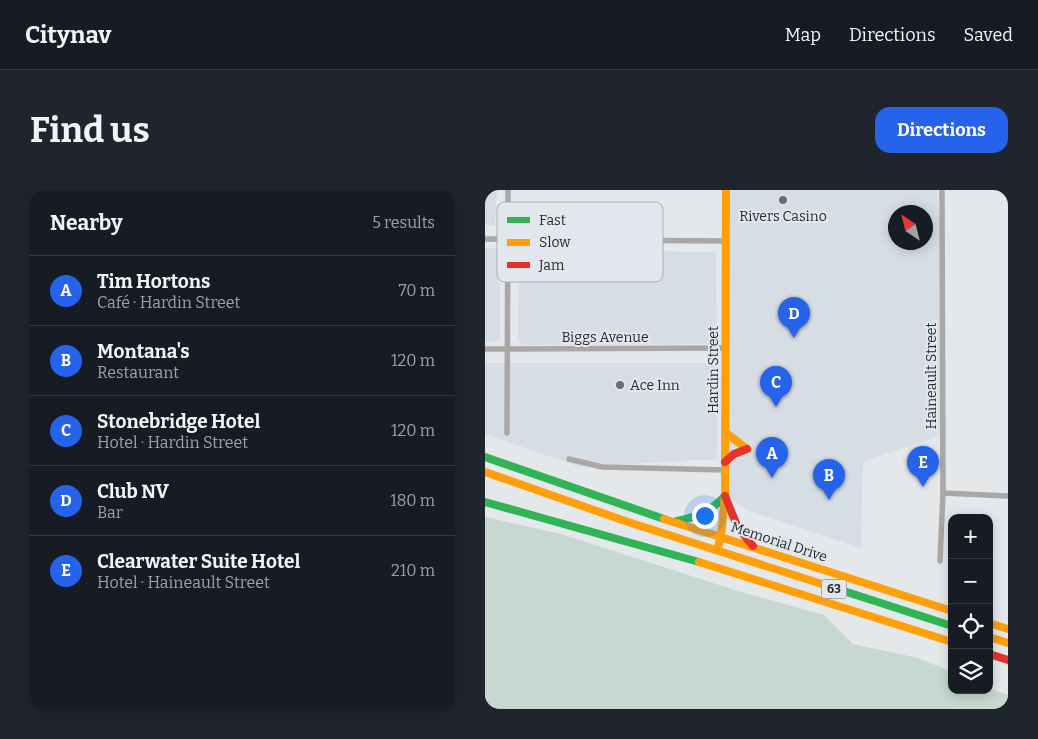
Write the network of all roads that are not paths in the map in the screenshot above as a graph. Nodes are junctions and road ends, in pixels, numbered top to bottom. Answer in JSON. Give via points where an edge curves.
{"nodes":[{"id":1,"x":726,"y":190,"type":"edge"},
{"id":2,"x":942,"y":190,"type":"edge"},
{"id":3,"x":663,"y":240,"type":"edge"},
{"id":4,"x":725,"y":241,"type":"junction"},
{"id":5,"x":508,"y":282,"type":"edge"},
{"id":6,"x":725,"y":348,"type":"junction"},
{"id":7,"x":485,"y":349,"type":"edge"},
{"id":8,"x":508,"y":350,"type":"junction"},
{"id":9,"x":725,"y":432,"type":"junction"},
{"id":10,"x":507,"y":433,"type":"dead end"},
{"id":11,"x":485,"y":457,"type":"edge"},
{"id":12,"x":569,"y":459,"type":"dead end"},
{"id":13,"x":725,"y":466,"type":"junction"},
{"id":14,"x":485,"y":472,"type":"edge"},
{"id":15,"x":943,"y":493,"type":"junction"},
{"id":16,"x":725,"y":496,"type":"junction"},
{"id":17,"x":1008,"y":496,"type":"edge"},
{"id":18,"x":485,"y":502,"type":"edge"},
{"id":19,"x":674,"y":522,"type":"junction"},
{"id":20,"x":721,"y":537,"type":"junction"},
{"id":21,"x":754,"y":547,"type":"junction"},
{"id":22,"x":717,"y":550,"type":"junction"},
{"id":23,"x":940,"y":562,"type":"dead end"},
{"id":24,"x":948,"y":610,"type":"edge"},
{"id":25,"x":993,"y":624,"type":"edge"},
{"id":26,"x":948,"y":625,"type":"edge"},
{"id":27,"x":1008,"y":629,"type":"edge"},
{"id":28,"x":993,"y":638,"type":"edge"},
{"id":29,"x":948,"y":641,"type":"edge"},
{"id":30,"x":1008,"y":643,"type":"edge"},
{"id":31,"x":993,"y":655,"type":"edge"},
{"id":32,"x":1008,"y":660,"type":"edge"}],
"edges":[{"from":1,"to":4,"type":"main road","name":"Hardin Street"},
{"from":2,"to":15,"type":"street","name":"Haineault Street"},
{"from":3,"to":4,"type":"street"},
{"from":4,"to":6,"type":"main road","name":"Hardin Street"},
{"from":5,"to":8,"type":"street"},
{"from":6,"to":8,"type":"street","name":"Biggs Avenue"},
{"from":6,"to":9,"type":"main road","name":"Hardin Street"},
{"from":7,"to":8,"type":"street","name":"Biggs Avenue"},
{"from":8,"to":10,"type":"street"},
{"from":9,"to":13,"type":"main road","name":"Hardin Street"},
{"from":9,"to":13,"type":"main road","via":[[747,449],[734,454]]},
{"from":11,"to":19,"type":"main road","name":"Memorial Drive","number":"63"},
{"from":12,"to":13,"type":"street","via":[[602,466]]},
{"from":13,"to":16,"type":"main road","name":"Hardin Street"},
{"from":14,"to":22,"type":"main road","name":"Memorial Drive","number":"63"},
{"from":15,"to":17,"type":"street"},
{"from":15,"to":23,"type":"street","name":"Haineault Street"},
{"from":16,"to":19,"type":"main road","via":[[703,515]]},
{"from":16,"to":20,"type":"main road","name":"Hardin Street"},
{"from":16,"to":21,"type":"main road","via":[[738,528]]},
{"from":18,"to":29,"type":"main road","via":[[690,559]]},
{"from":19,"to":20,"type":"main road","name":"Memorial Drive","number":"63"},
{"from":20,"to":21,"type":"main road","name":"Memorial Drive","number":"63"},
{"from":20,"to":22,"type":"main road","name":"Hardin Street"},
{"from":21,"to":24,"type":"main road","name":"Memorial Drive","number":"63"},
{"from":22,"to":26,"type":"main road","name":"Memorial Drive","number":"63"},
{"from":25,"to":27,"type":"main road"},
{"from":28,"to":30,"type":"main road"},
{"from":31,"to":32,"type":"main road"}]}
